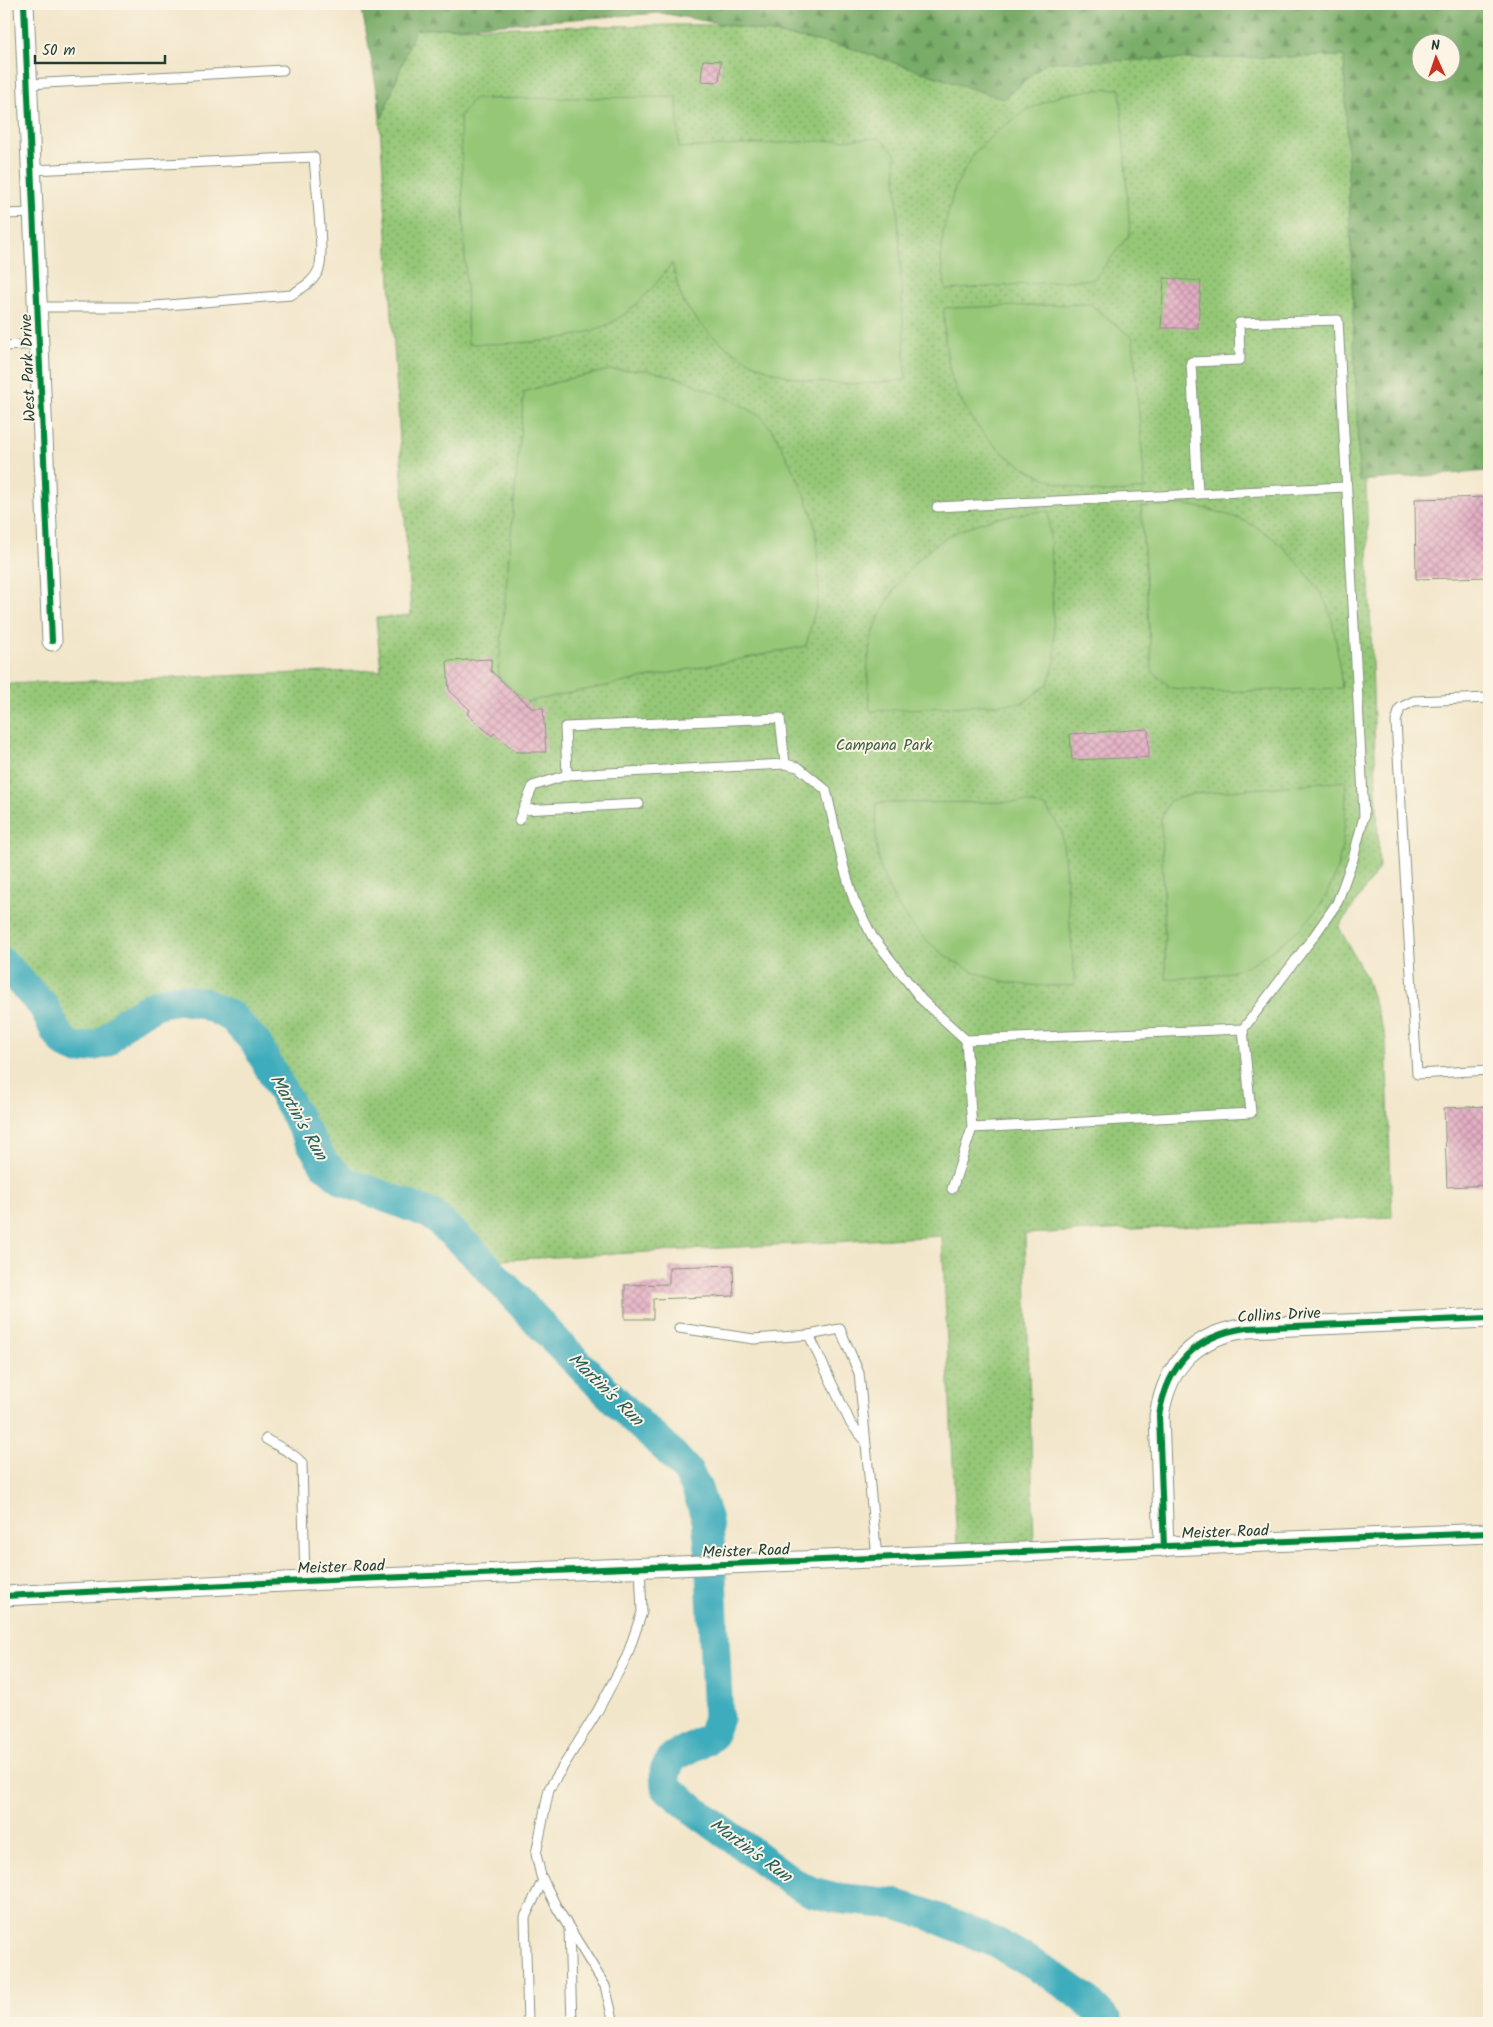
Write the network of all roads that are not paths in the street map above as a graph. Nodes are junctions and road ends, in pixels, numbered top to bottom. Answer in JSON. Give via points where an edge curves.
{"nodes":[{"id":1,"x":24,"y":4,"type":"edge"},
{"id":2,"x":283,"y":70,"type":"dead end"},
{"id":3,"x":27,"y":84,"type":"junction"},
{"id":4,"x":32,"y":170,"type":"junction"},
{"id":5,"x":34,"y":213,"type":"junction"},
{"id":6,"x":4,"y":214,"type":"edge"},
{"id":7,"x":38,"y":307,"type":"junction"},
{"id":8,"x":40,"y":344,"type":"junction"},
{"id":9,"x":4,"y":346,"type":"edge"},
{"id":10,"x":1346,"y":487,"type":"junction"},
{"id":11,"x":1198,"y":494,"type":"junction"},
{"id":12,"x":937,"y":507,"type":"dead end"},
{"id":13,"x":52,"y":641,"type":"dead end"},
{"id":14,"x":1489,"y":698,"type":"edge"},
{"id":15,"x":785,"y":764,"type":"junction"},
{"id":16,"x":567,"y":775,"type":"junction"},
{"id":17,"x":639,"y":804,"type":"dead end"},
{"id":18,"x":523,"y":810,"type":"junction"},
{"id":19,"x":518,"y":820,"type":"dead end"},
{"id":20,"x":1243,"y":1029,"type":"junction"},
{"id":21,"x":966,"y":1040,"type":"junction"},
{"id":22,"x":1489,"y":1070,"type":"edge"},
{"id":23,"x":972,"y":1128,"type":"junction"},
{"id":24,"x":952,"y":1189,"type":"dead end"},
{"id":25,"x":1489,"y":1318,"type":"edge"},
{"id":26,"x":679,"y":1328,"type":"dead end"},
{"id":27,"x":809,"y":1335,"type":"junction"},
{"id":28,"x":266,"y":1438,"type":"dead end"},
{"id":29,"x":865,"y":1440,"type":"junction"},
{"id":30,"x":1489,"y":1533,"type":"edge"},
{"id":31,"x":1164,"y":1547,"type":"junction"},
{"id":32,"x":877,"y":1558,"type":"junction"},
{"id":33,"x":640,"y":1567,"type":"junction"},
{"id":34,"x":305,"y":1581,"type":"junction"},
{"id":35,"x":4,"y":1596,"type":"edge"},
{"id":36,"x":543,"y":1880,"type":"junction"},
{"id":37,"x":569,"y":1928,"type":"junction"},
{"id":38,"x":528,"y":2023,"type":"edge"},
{"id":39,"x":572,"y":2023,"type":"edge"},
{"id":40,"x":614,"y":2023,"type":"edge"}],
"edges":[{"from":1,"to":3,"type":"street","name":"West Park Drive"},
{"from":2,"to":3,"type":"lane"},
{"from":3,"to":4,"type":"street","name":"West Park Drive"},
{"from":4,"to":5,"type":"street","name":"West Park Drive"},
{"from":4,"to":7,"type":"lane","via":[[314,157],[320,241],[320,267],[312,281],[291,294],[143,307]]},
{"from":5,"to":6,"type":"lane"},
{"from":5,"to":7,"type":"street","name":"West Park Drive"},
{"from":7,"to":8,"type":"street","name":"West Park Drive"},
{"from":8,"to":9,"type":"lane"},
{"from":8,"to":13,"type":"street","name":"West Park Drive"},
{"from":10,"to":11,"type":"lane"},
{"from":10,"to":11,"type":"lane","via":[[1338,320],[1239,323],[1240,360],[1191,362]]},
{"from":10,"to":20,"type":"lane","via":[[1364,816],[1337,903]]},
{"from":11,"to":12,"type":"lane"},
{"from":14,"to":22,"type":"lane","via":[[1414,701],[1400,708],[1396,722],[1416,1074]]},
{"from":15,"to":16,"type":"lane"},
{"from":15,"to":16,"type":"lane","via":[[780,718],[565,727]]},
{"from":15,"to":21,"type":"lane","via":[[798,766],[826,790],[854,900],[872,936],[922,1000]]},
{"from":16,"to":18,"type":"lane","via":[[533,786]]},
{"from":17,"to":18,"type":"lane"},
{"from":18,"to":19,"type":"lane"},
{"from":20,"to":21,"type":"lane"},
{"from":20,"to":23,"type":"lane","via":[[1250,1113]]},
{"from":21,"to":23,"type":"lane"},
{"from":23,"to":24,"type":"lane"},
{"from":25,"to":31,"type":"street","name":"Collins Drive","via":[[1247,1328],[1231,1330],[1195,1347],[1183,1358],[1166,1385],[1159,1416]]},
{"from":26,"to":27,"type":"lane","via":[[754,1339]]},
{"from":27,"to":29,"type":"lane","via":[[851,1424]]},
{"from":27,"to":29,"type":"lane","via":[[840,1329],[860,1372]]},
{"from":28,"to":34,"type":"lane","via":[[302,1463]]},
{"from":29,"to":32,"type":"lane"},
{"from":30,"to":31,"type":"street","name":"Meister Road"},
{"from":31,"to":32,"type":"street","name":"Meister Road"},
{"from":32,"to":33,"type":"street","name":"Meister Road"},
{"from":33,"to":34,"type":"street","name":"Meister Road"},
{"from":33,"to":36,"type":"lane","via":[[642,1612],[627,1656],[549,1789],[536,1854]]},
{"from":34,"to":35,"type":"street","name":"Meister Road"},
{"from":36,"to":37,"type":"lane"},
{"from":36,"to":38,"type":"lane","via":[[525,1918]]},
{"from":37,"to":39,"type":"lane"},
{"from":37,"to":40,"type":"lane","via":[[605,1986]]}]}
